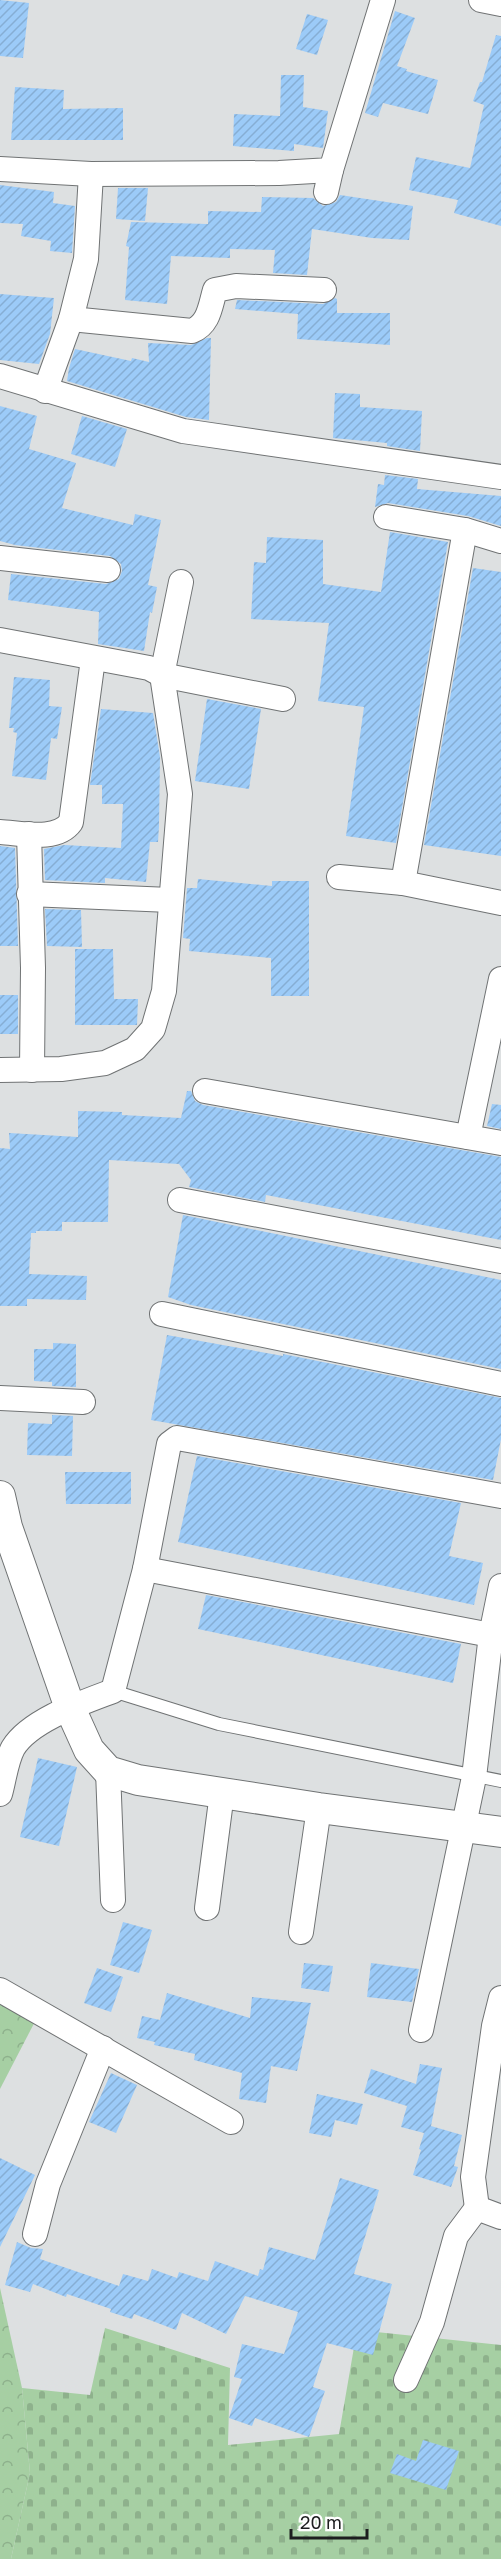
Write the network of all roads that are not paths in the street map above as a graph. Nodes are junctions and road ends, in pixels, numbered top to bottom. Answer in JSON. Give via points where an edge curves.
{"nodes":[{"id":1,"x":383,"y":0,"type":"edge"},
{"id":2,"x":481,"y":0,"type":"edge"},
{"id":3,"x":501,"y":4,"type":"edge"},
{"id":4,"x":0,"y":169,"type":"edge"},
{"id":5,"x":92,"y":174,"type":"junction"},
{"id":6,"x":324,"y":291,"type":"dead end"},
{"id":7,"x":71,"y":319,"type":"junction"},
{"id":8,"x":0,"y":376,"type":"edge"},
{"id":9,"x":45,"y":391,"type":"junction"},
{"id":10,"x":501,"y":477,"type":"edge"},
{"id":11,"x":386,"y":517,"type":"dead end"},
{"id":12,"x":465,"y":530,"type":"junction"},
{"id":13,"x":501,"y":541,"type":"edge"},
{"id":14,"x":0,"y":558,"type":"edge"},
{"id":15,"x":108,"y":570,"type":"dead end"},
{"id":16,"x":181,"y":582,"type":"dead end"},
{"id":17,"x":0,"y":640,"type":"edge"},
{"id":18,"x":93,"y":659,"type":"junction"},
{"id":19,"x":162,"y":675,"type":"junction"},
{"id":20,"x":283,"y":699,"type":"dead end"},
{"id":21,"x":0,"y":832,"type":"edge"},
{"id":22,"x":28,"y":834,"type":"junction"},
{"id":23,"x":339,"y":876,"type":"dead end"},
{"id":24,"x":403,"y":883,"type":"junction"},
{"id":25,"x":29,"y":894,"type":"junction"},
{"id":26,"x":170,"y":900,"type":"junction"},
{"id":27,"x":501,"y":903,"type":"edge"},
{"id":28,"x":501,"y":979,"type":"edge"},
{"id":29,"x":0,"y":1070,"type":"edge"},
{"id":30,"x":32,"y":1070,"type":"junction"},
{"id":31,"x":205,"y":1091,"type":"dead end"},
{"id":32,"x":468,"y":1137,"type":"junction"},
{"id":33,"x":501,"y":1143,"type":"edge"},
{"id":34,"x":180,"y":1200,"type":"dead end"},
{"id":35,"x":501,"y":1261,"type":"edge"},
{"id":36,"x":162,"y":1314,"type":"dead end"},
{"id":37,"x":501,"y":1384,"type":"edge"},
{"id":38,"x":0,"y":1398,"type":"edge"},
{"id":39,"x":83,"y":1402,"type":"dead end"},
{"id":40,"x":0,"y":1496,"type":"edge"},
{"id":41,"x":501,"y":1496,"type":"edge"},
{"id":42,"x":4,"y":1528,"type":"edge"},
{"id":43,"x":145,"y":1569,"type":"junction"},
{"id":44,"x":501,"y":1586,"type":"edge"},
{"id":45,"x":496,"y":1636,"type":"edge"},
{"id":46,"x":113,"y":1690,"type":"junction"},
{"id":47,"x":70,"y":1708,"type":"junction"},
{"id":48,"x":108,"y":1771,"type":"junction"},
{"id":49,"x":474,"y":1777,"type":"junction"},
{"id":50,"x":501,"y":1781,"type":"edge"},
{"id":51,"x":222,"y":1793,"type":"junction"},
{"id":52,"x":0,"y":1794,"type":"edge"},
{"id":53,"x":319,"y":1808,"type":"junction"},
{"id":54,"x":463,"y":1826,"type":"junction"},
{"id":55,"x":501,"y":1832,"type":"edge"},
{"id":56,"x":113,"y":1900,"type":"dead end"},
{"id":57,"x":207,"y":1908,"type":"dead end"},
{"id":58,"x":301,"y":1932,"type":"dead end"},
{"id":59,"x":0,"y":1990,"type":"edge"},
{"id":60,"x":501,"y":1998,"type":"edge"},
{"id":61,"x":498,"y":2027,"type":"edge"},
{"id":62,"x":422,"y":2030,"type":"dead end"},
{"id":63,"x":103,"y":2048,"type":"junction"},
{"id":64,"x":231,"y":2122,"type":"dead end"},
{"id":65,"x":477,"y":2208,"type":"junction"},
{"id":66,"x":501,"y":2217,"type":"edge"},
{"id":67,"x":35,"y":2234,"type":"dead end"},
{"id":68,"x":406,"y":2380,"type":"dead end"}],
"edges":[{"from":1,"to":5,"type":"street","via":[[328,181],[279,173]]},
{"from":2,"to":3,"type":"street"},
{"from":4,"to":5,"type":"street"},
{"from":5,"to":7,"type":"street","via":[[86,259]]},
{"from":6,"to":7,"type":"street","via":[[236,286],[215,290],[206,320],[192,332]]},
{"from":7,"to":9,"type":"street"},
{"from":8,"to":9,"type":"street"},
{"from":9,"to":10,"type":"street","via":[[183,431]]},
{"from":11,"to":12,"type":"street"},
{"from":12,"to":13,"type":"street"},
{"from":12,"to":24,"type":"street"},
{"from":14,"to":15,"type":"street"},
{"from":16,"to":19,"type":"street"},
{"from":17,"to":18,"type":"street"},
{"from":18,"to":19,"type":"street","via":[[149,668]]},
{"from":18,"to":22,"type":"street","via":[[71,822],[56,833]]},
{"from":19,"to":20,"type":"street"},
{"from":19,"to":26,"type":"street","via":[[180,794]]},
{"from":21,"to":22,"type":"street"},
{"from":22,"to":25,"type":"street"},
{"from":23,"to":24,"type":"street"},
{"from":24,"to":27,"type":"street"},
{"from":25,"to":26,"type":"street"},
{"from":25,"to":30,"type":"street"},
{"from":26,"to":30,"type":"street","via":[[164,991],[153,1029],[135,1049],[105,1063]]},
{"from":28,"to":32,"type":"street"},
{"from":29,"to":30,"type":"street"},
{"from":31,"to":32,"type":"street"},
{"from":32,"to":33,"type":"street"},
{"from":34,"to":35,"type":"street"},
{"from":36,"to":37,"type":"street"},
{"from":38,"to":39,"type":"street"},
{"from":40,"to":42,"type":"street"},
{"from":41,"to":43,"type":"street","via":[[177,1438],[169,1444]]},
{"from":42,"to":47,"type":"street"},
{"from":43,"to":45,"type":"street"},
{"from":43,"to":46,"type":"street"},
{"from":44,"to":45,"type":"street"},
{"from":45,"to":49,"type":"street"},
{"from":46,"to":47,"type":"street"},
{"from":46,"to":49,"type":"lane","via":[[219,1724]]},
{"from":47,"to":48,"type":"street","via":[[88,1750]]},
{"from":47,"to":52,"type":"street","via":[[20,1739],[12,1750]]},
{"from":48,"to":51,"type":"street","via":[[138,1780]]},
{"from":48,"to":56,"type":"street"},
{"from":49,"to":50,"type":"lane"},
{"from":49,"to":54,"type":"street"},
{"from":51,"to":53,"type":"street"},
{"from":51,"to":57,"type":"street"},
{"from":53,"to":54,"type":"street"},
{"from":53,"to":58,"type":"street"},
{"from":54,"to":55,"type":"street"},
{"from":54,"to":62,"type":"street"},
{"from":59,"to":63,"type":"street"},
{"from":60,"to":61,"type":"street"},
{"from":61,"to":65,"type":"street","via":[[473,2176]]},
{"from":63,"to":64,"type":"street"},
{"from":63,"to":67,"type":"street","via":[[48,2184]]},
{"from":65,"to":66,"type":"street"},
{"from":65,"to":68,"type":"street","via":[[456,2236],[432,2322]]}]}
